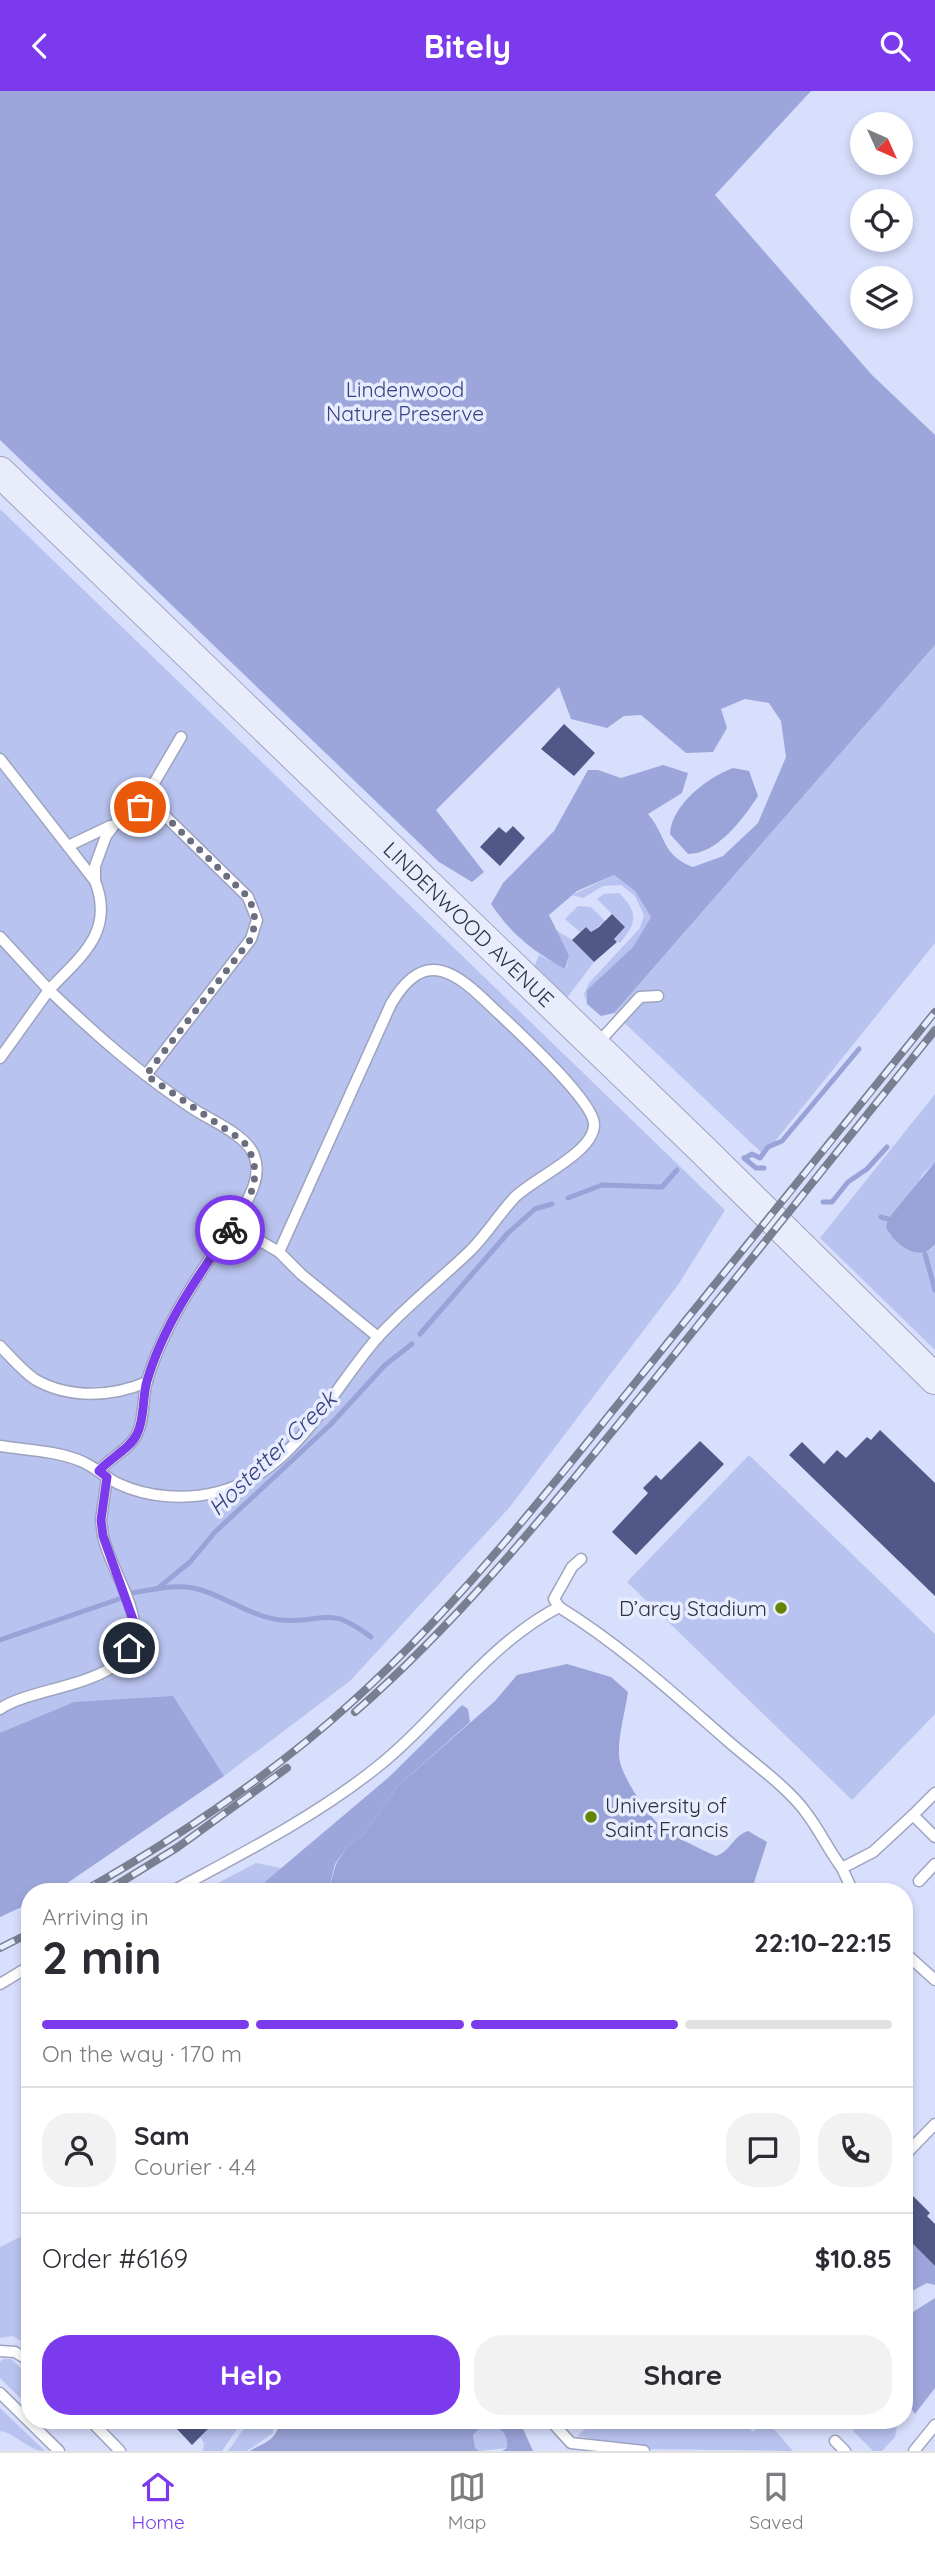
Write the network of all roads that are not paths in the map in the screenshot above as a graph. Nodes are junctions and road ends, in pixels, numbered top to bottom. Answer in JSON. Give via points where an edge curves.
{"nodes":[{"id":1,"x":0,"y":472,"type":"edge"},
{"id":2,"x":181,"y":737,"type":"dead end"},
{"id":3,"x":0,"y":759,"type":"edge"},
{"id":4,"x":140,"y":807,"type":"junction"},
{"id":5,"x":116,"y":823,"type":"junction"},
{"id":6,"x":68,"y":846,"type":"junction"},
{"id":7,"x":95,"y":881,"type":"junction"},
{"id":8,"x":0,"y":937,"type":"edge"},
{"id":9,"x":49,"y":990,"type":"junction"},
{"id":10,"x":658,"y":996,"type":"dead end"},
{"id":11,"x":595,"y":1046,"type":"junction"},
{"id":12,"x":0,"y":1058,"type":"edge"},
{"id":13,"x":146,"y":1075,"type":"junction"},
{"id":14,"x":233,"y":1226,"type":"junction"},
{"id":15,"x":279,"y":1252,"type":"junction"},
{"id":16,"x":378,"y":1338,"type":"junction"},
{"id":17,"x":0,"y":1346,"type":"edge"},
{"id":18,"x":935,"y":1379,"type":"edge"},
{"id":19,"x":147,"y":1382,"type":"junction"},
{"id":20,"x":0,"y":1445,"type":"edge"},
{"id":21,"x":103,"y":1474,"type":"junction"},
{"id":22,"x":581,"y":1559,"type":"dead end"},
{"id":23,"x":559,"y":1607,"type":"junction"},
{"id":24,"x":0,"y":1709,"type":"edge"},
{"id":25,"x":935,"y":1793,"type":"edge"},
{"id":26,"x":914,"y":1815,"type":"junction"},
{"id":27,"x":935,"y":1837,"type":"edge"},
{"id":28,"x":935,"y":1864,"type":"edge"},
{"id":29,"x":842,"y":1868,"type":"junction"},
{"id":30,"x":919,"y":1881,"type":"dead end"},
{"id":31,"x":188,"y":1883,"type":"edge"},
{"id":32,"x":849,"y":1883,"type":"edge"},
{"id":33,"x":913,"y":1960,"type":"edge"},
{"id":34,"x":21,"y":1971,"type":"edge"},
{"id":35,"x":935,"y":1980,"type":"edge"},
{"id":36,"x":0,"y":1984,"type":"edge"},
{"id":37,"x":935,"y":2124,"type":"edge"},
{"id":38,"x":913,"y":2147,"type":"edge"},
{"id":39,"x":0,"y":2351,"type":"edge"},
{"id":40,"x":21,"y":2356,"type":"edge"},
{"id":41,"x":0,"y":2393,"type":"edge"},
{"id":42,"x":21,"y":2414,"type":"edge"},
{"id":43,"x":935,"y":2425,"type":"edge"},
{"id":44,"x":37,"y":2429,"type":"edge"},
{"id":45,"x":99,"y":2429,"type":"edge"},
{"id":46,"x":558,"y":2429,"type":"edge"},
{"id":47,"x":835,"y":2441,"type":"dead end"},
{"id":48,"x":59,"y":2451,"type":"edge"},
{"id":49,"x":120,"y":2451,"type":"edge"},
{"id":50,"x":644,"y":2451,"type":"edge"},
{"id":51,"x":845,"y":2451,"type":"edge"},
{"id":52,"x":914,"y":2451,"type":"edge"}],
"edges":[{"from":1,"to":11,"type":"street","name":"LINDENWOOD AVENUE"},
{"from":2,"to":4,"type":"lane"},
{"from":3,"to":6,"type":"lane"},
{"from":4,"to":5,"type":"lane"},
{"from":4,"to":13,"type":"lane","via":[[161,812],[248,897],[257,920],[251,939]]},
{"from":5,"to":6,"type":"lane"},
{"from":5,"to":7,"type":"lane","via":[[97,858]]},
{"from":6,"to":7,"type":"lane"},
{"from":7,"to":9,"type":"lane","via":[[102,909],[96,936]]},
{"from":8,"to":9,"type":"lane"},
{"from":9,"to":12,"type":"lane"},
{"from":9,"to":13,"type":"lane","via":[[109,1048]]},
{"from":10,"to":11,"type":"lane","via":[[640,997]]},
{"from":11,"to":18,"type":"street","name":"LINDENWOOD AVENUE"},
{"from":13,"to":14,"type":"lane","via":[[243,1141],[254,1155],[256,1182]]},
{"from":14,"to":15,"type":"lane"},
{"from":14,"to":19,"type":"lane","via":[[190,1287]]},
{"from":15,"to":16,"type":"lane"},
{"from":15,"to":16,"type":"lane","via":[[401,987],[421,972],[436,968],[466,983],[586,1105],[594,1124],[591,1137],[580,1150],[526,1186],[474,1247]]},
{"from":16,"to":21,"type":"lane","via":[[288,1451],[250,1479],[218,1492],[182,1497],[136,1490]]},
{"from":17,"to":19,"type":"lane","via":[[34,1379],[66,1393],[131,1389]]},
{"from":19,"to":21,"type":"lane","via":[[139,1432],[109,1459]]},
{"from":20,"to":21,"type":"lane","via":[[73,1459]]},
{"from":21,"to":24,"type":"lane","via":[[103,1536],[135,1625],[129,1648],[113,1668],[96,1677]]},
{"from":22,"to":23,"type":"lane","via":[[557,1591],[554,1599]]},
{"from":23,"to":29,"type":"lane","via":[[651,1672],[762,1770],[807,1813]]},
{"from":23,"to":31,"type":"lane","via":[[512,1636],[377,1767],[275,1836]]},
{"from":25,"to":26,"type":"lane"},
{"from":26,"to":27,"type":"lane"},
{"from":26,"to":29,"type":"lane","via":[[873,1852]]},
{"from":28,"to":30,"type":"lane"},
{"from":29,"to":32,"type":"lane"},
{"from":33,"to":35,"type":"lane"},
{"from":34,"to":36,"type":"lane"},
{"from":37,"to":38,"type":"lane"},
{"from":39,"to":40,"type":"lane"},
{"from":41,"to":42,"type":"lane"},
{"from":43,"to":52,"type":"lane"},
{"from":44,"to":48,"type":"lane"},
{"from":45,"to":49,"type":"lane"},
{"from":46,"to":50,"type":"lane","via":[[570,2443]]},
{"from":47,"to":51,"type":"lane"}]}
